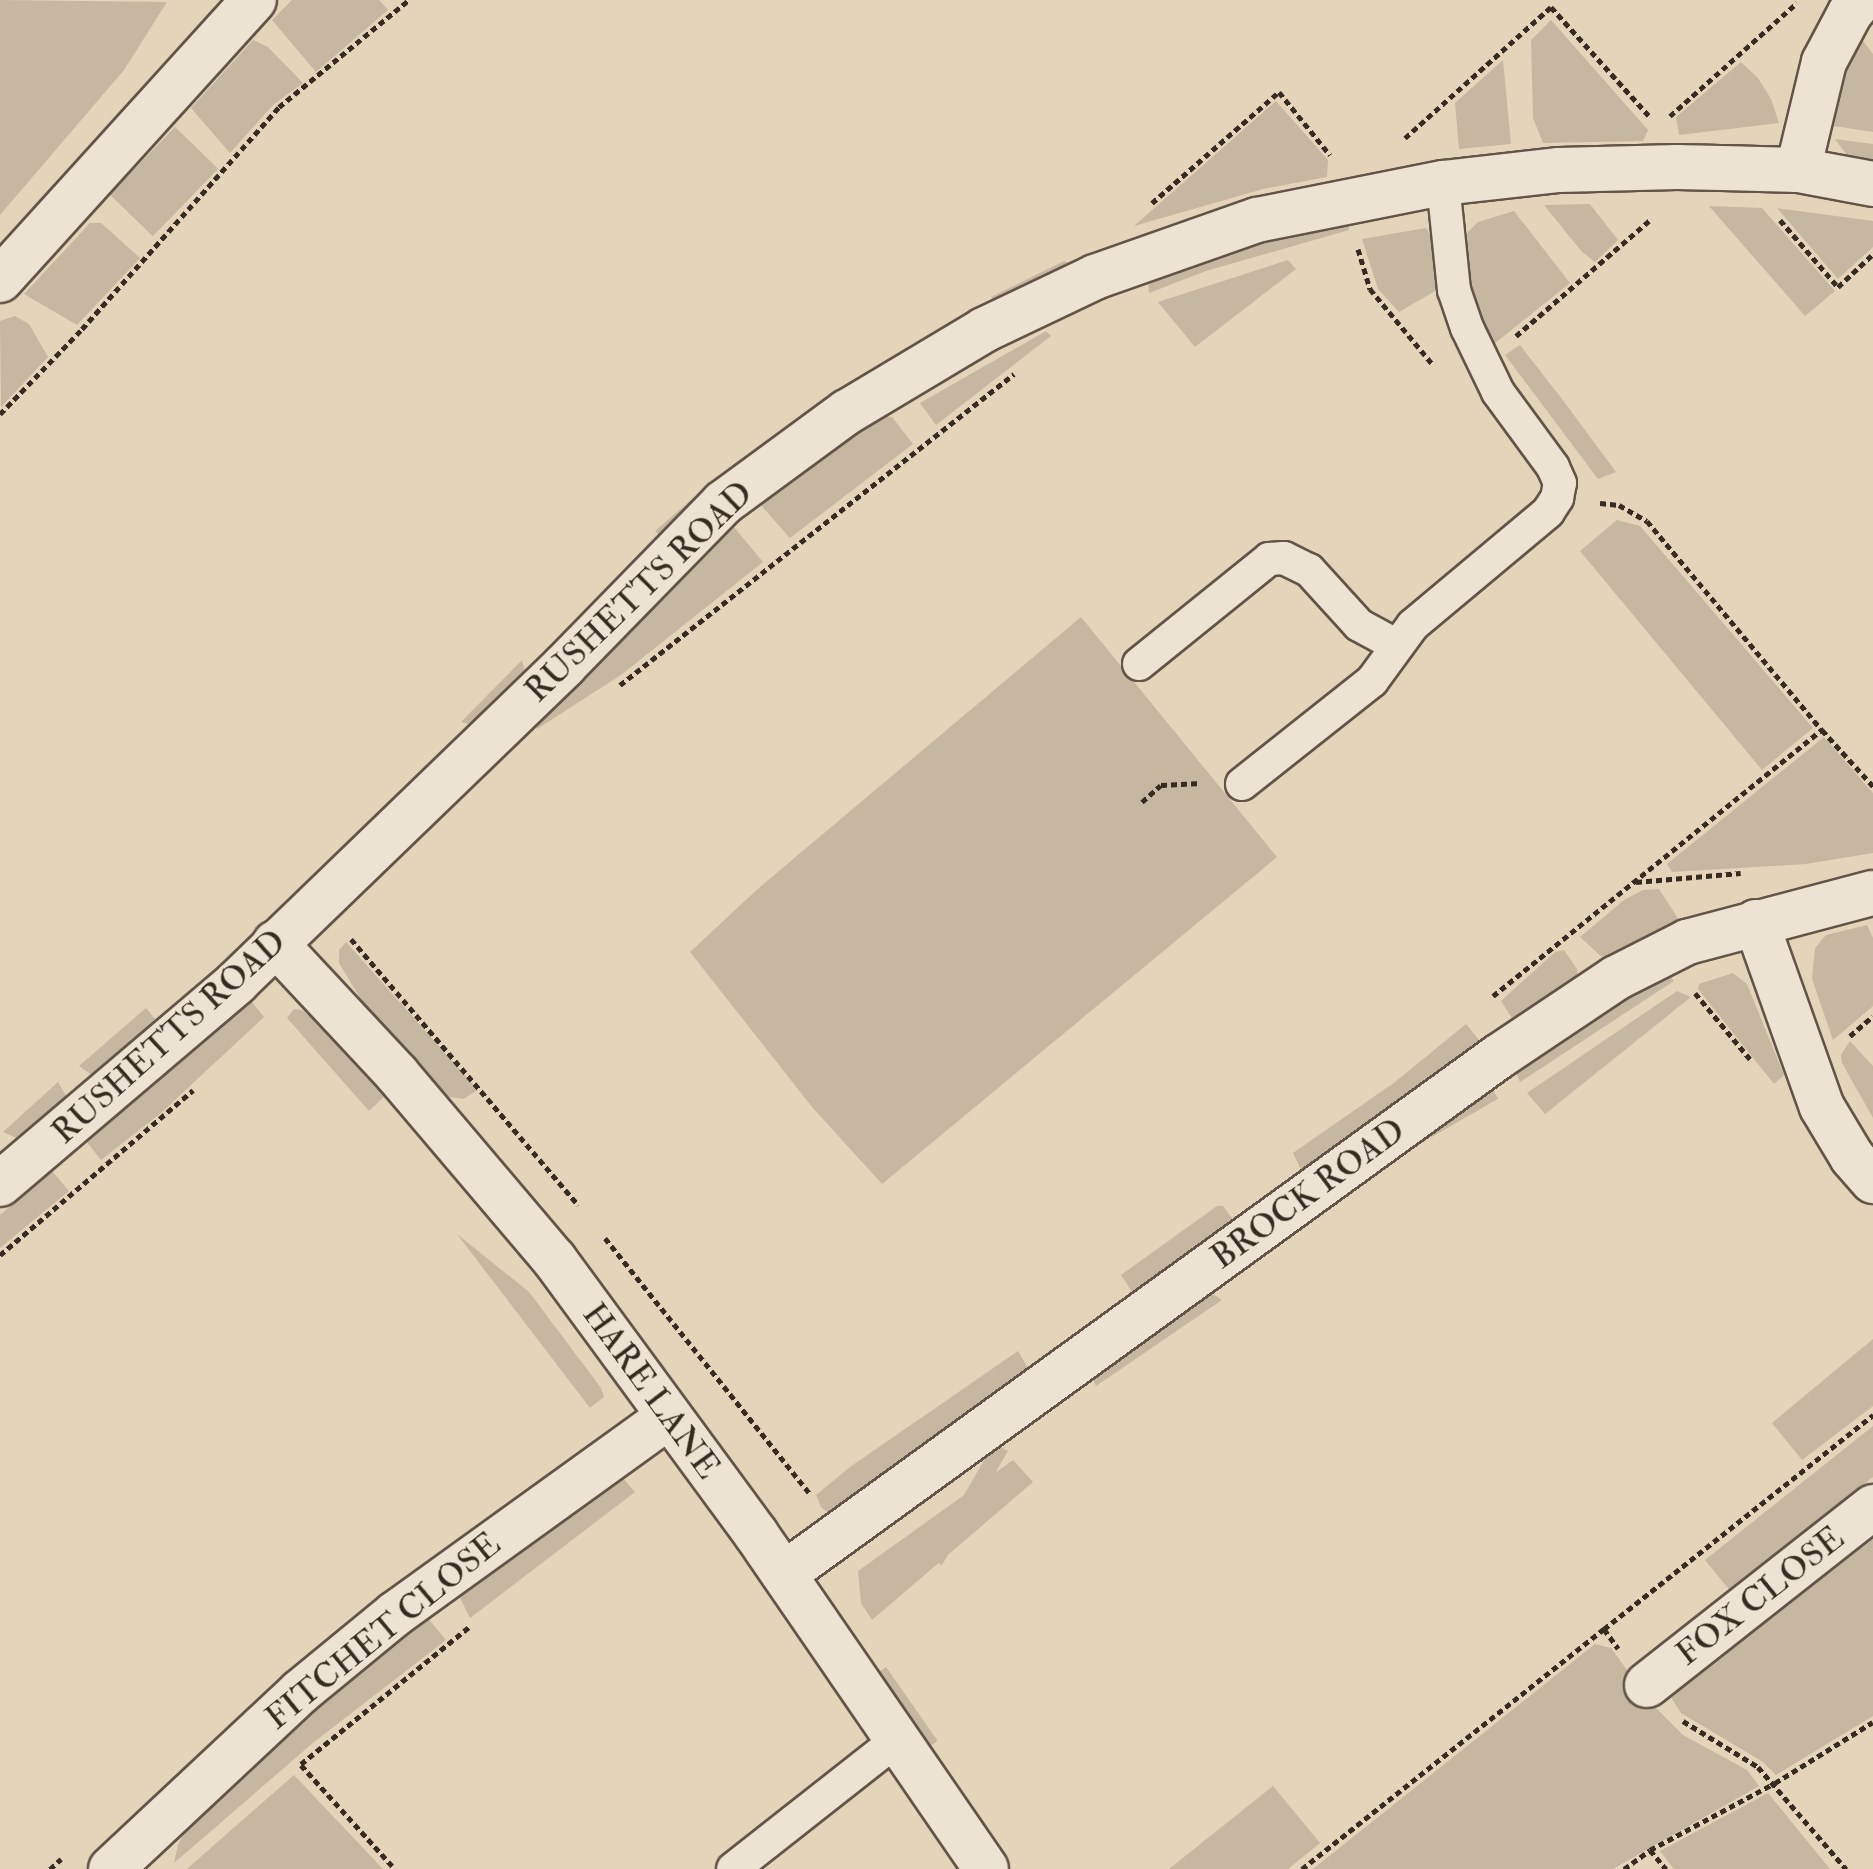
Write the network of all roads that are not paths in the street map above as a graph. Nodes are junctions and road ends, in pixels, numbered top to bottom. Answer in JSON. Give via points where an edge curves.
{"nodes":[{"id":1,"x":254,"y":0,"type":"edge"},
{"id":2,"x":1861,"y":0,"type":"edge"},
{"id":3,"x":1798,"y":170,"type":"junction"},
{"id":4,"x":1443,"y":183,"type":"junction"},
{"id":5,"x":1873,"y":184,"type":"edge"},
{"id":6,"x":0,"y":280,"type":"edge"},
{"id":7,"x":1396,"y":645,"type":"junction"},
{"id":8,"x":1139,"y":664,"type":"dead end"},
{"id":9,"x":1242,"y":784,"type":"road end"},
{"id":10,"x":1873,"y":893,"type":"edge"},
{"id":11,"x":1756,"y":922,"type":"junction"},
{"id":12,"x":275,"y":943,"type":"junction"},
{"id":13,"x":1873,"y":1181,"type":"edge"},
{"id":14,"x":0,"y":1184,"type":"edge"},
{"id":15,"x":668,"y":1417,"type":"junction"},
{"id":16,"x":1873,"y":1507,"type":"edge"},
{"id":17,"x":784,"y":1574,"type":"junction"},
{"id":18,"x":1647,"y":1685,"type":"road end"},
{"id":19,"x":897,"y":1740,"type":"junction"},
{"id":20,"x":114,"y":1868,"type":"edge"},
{"id":21,"x":733,"y":1869,"type":"edge"},
{"id":22,"x":986,"y":1869,"type":"edge"}],
"edges":[{"from":1,"to":6,"type":"street"},
{"from":2,"to":3,"type":"street","via":[[1824,62]]},
{"from":3,"to":4,"type":"street","name":"RUSHETTS ROAD","via":[[1559,170]]},
{"from":3,"to":5,"type":"street","name":"RUSHETTS ROAD"},
{"from":4,"to":7,"type":"lane","via":[[1454,290],[1482,365],[1560,483],[1548,512]]},
{"from":4,"to":12,"type":"street","name":"RUSHETTS ROAD","via":[[1257,220],[1150,255],[984,330],[847,412],[723,503],[564,666]]},
{"from":7,"to":8,"type":"lane","via":[[1359,625],[1309,570],[1284,558],[1269,559]]},
{"from":7,"to":9,"type":"lane","via":[[1372,681]]},
{"from":10,"to":11,"type":"street","name":"BROCK ROAD"},
{"from":11,"to":13,"type":"street","via":[[1822,1107]]},
{"from":11,"to":17,"type":"street","name":"BROCK ROAD","via":[[1687,942],[1616,978],[1498,1057]]},
{"from":12,"to":14,"type":"street","name":"RUSHETTS ROAD","via":[[237,982]]},
{"from":12,"to":15,"type":"street","name":"HARE LANE","via":[[397,1074],[554,1259]]},
{"from":15,"to":17,"type":"street","name":"HARE LANE"},
{"from":15,"to":20,"type":"street","name":"FITCHET CLOSE","via":[[395,1614],[300,1692]]},
{"from":16,"to":18,"type":"street","name":"FOX CLOSE"},
{"from":17,"to":19,"type":"street","name":"HARE LANE"},
{"from":19,"to":21,"type":"lane"},
{"from":19,"to":22,"type":"street","name":"HARE LANE"}]}
